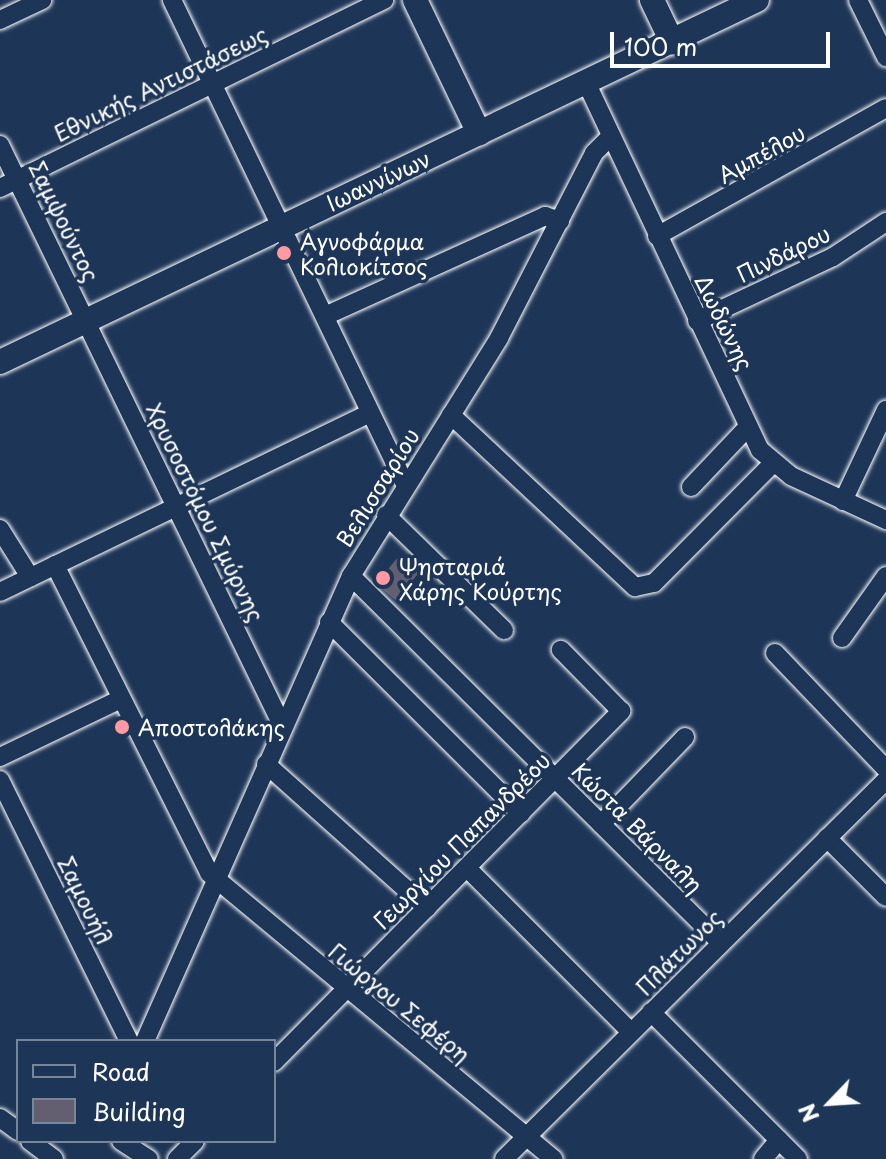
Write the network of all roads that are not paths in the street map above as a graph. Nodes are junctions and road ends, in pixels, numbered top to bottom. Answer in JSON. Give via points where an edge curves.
{"nodes":[{"id":1,"x":42,"y":0,"type":"edge"},
{"id":2,"x":172,"y":0,"type":"edge"},
{"id":3,"x":384,"y":0,"type":"edge"},
{"id":4,"x":415,"y":0,"type":"edge"},
{"id":5,"x":652,"y":0,"type":"edge"},
{"id":6,"x":757,"y":0,"type":"edge"},
{"id":7,"x":858,"y":0,"type":"edge"},
{"id":8,"x":0,"y":20,"type":"edge"},
{"id":9,"x":672,"y":42,"type":"junction"},
{"id":10,"x":886,"y":57,"type":"edge"},
{"id":11,"x":586,"y":82,"type":"junction"},
{"id":12,"x":214,"y":83,"type":"junction"},
{"id":13,"x":886,"y":108,"type":"edge"},
{"id":14,"x":479,"y":133,"type":"junction"},
{"id":15,"x":611,"y":136,"type":"junction"},
{"id":16,"x":0,"y":145,"type":"edge"},
{"id":17,"x":17,"y":179,"type":"junction"},
{"id":18,"x":0,"y":188,"type":"edge"},
{"id":19,"x":560,"y":221,"type":"junction"},
{"id":20,"x":886,"y":222,"type":"edge"},
{"id":21,"x":283,"y":224,"type":"junction"},
{"id":22,"x":657,"y":236,"type":"junction"},
{"id":23,"x":325,"y":316,"type":"junction"},
{"id":24,"x":87,"y":319,"type":"junction"},
{"id":25,"x":697,"y":321,"type":"junction"},
{"id":26,"x":0,"y":362,"type":"edge"},
{"id":27,"x":886,"y":410,"type":"edge"},
{"id":28,"x":370,"y":413,"type":"junction"},
{"id":29,"x":451,"y":415,"type":"junction"},
{"id":30,"x":748,"y":427,"type":"junction"},
{"id":31,"x":772,"y":464,"type":"junction"},
{"id":32,"x":405,"y":484,"type":"junction"},
{"id":33,"x":691,"y":487,"type":"dead end"},
{"id":34,"x":843,"y":501,"type":"junction"},
{"id":35,"x":176,"y":506,"type":"junction"},
{"id":36,"x":386,"y":515,"type":"junction"},
{"id":37,"x":885,"y":517,"type":"edge"},
{"id":38,"x":0,"y":529,"type":"edge"},
{"id":39,"x":55,"y":565,"type":"junction"},
{"id":40,"x":351,"y":576,"type":"junction"},
{"id":41,"x":886,"y":576,"type":"edge"},
{"id":42,"x":30,"y":577,"type":"junction"},
{"id":43,"x":0,"y":592,"type":"edge"},
{"id":44,"x":329,"y":622,"type":"junction"},
{"id":45,"x":504,"y":630,"type":"dead end"},
{"id":46,"x":842,"y":638,"type":"dead end"},
{"id":47,"x":561,"y":650,"type":"dead end"},
{"id":48,"x":775,"y":653,"type":"dead end"},
{"id":49,"x":119,"y":700,"type":"junction"},
{"id":50,"x":282,"y":725,"type":"junction"},
{"id":51,"x":685,"y":737,"type":"dead end"},
{"id":52,"x":0,"y":757,"type":"edge"},
{"id":53,"x":266,"y":764,"type":"junction"},
{"id":54,"x":886,"y":769,"type":"edge"},
{"id":55,"x":556,"y":779,"type":"junction"},
{"id":56,"x":0,"y":780,"type":"edge"},
{"id":57,"x":886,"y":780,"type":"edge"},
{"id":58,"x":521,"y":813,"type":"junction"},
{"id":59,"x":601,"y":824,"type":"junction"},
{"id":60,"x":827,"y":838,"type":"junction"},
{"id":61,"x":467,"y":868,"type":"junction"},
{"id":62,"x":216,"y":881,"type":"junction"},
{"id":63,"x":886,"y":897,"type":"edge"},
{"id":64,"x":427,"y":908,"type":"junction"},
{"id":65,"x":721,"y":943,"type":"junction"},
{"id":66,"x":346,"y":989,"type":"junction"},
{"id":67,"x":651,"y":1012,"type":"junction"},
{"id":68,"x":631,"y":1032,"type":"junction"},
{"id":69,"x":128,"y":1039,"type":"edge"},
{"id":70,"x":146,"y":1039,"type":"edge"},
{"id":71,"x":276,"y":1060,"type":"edge"},
{"id":72,"x":527,"y":1136,"type":"junction"},
{"id":73,"x":779,"y":1140,"type":"junction"},
{"id":74,"x":33,"y":1143,"type":"edge"},
{"id":75,"x":123,"y":1143,"type":"edge"},
{"id":76,"x":193,"y":1143,"type":"edge"},
{"id":77,"x":54,"y":1159,"type":"edge"},
{"id":78,"x":149,"y":1159,"type":"edge"},
{"id":79,"x":177,"y":1159,"type":"edge"},
{"id":80,"x":504,"y":1159,"type":"edge"},
{"id":81,"x":554,"y":1159,"type":"edge"},
{"id":82,"x":763,"y":1159,"type":"edge"},
{"id":83,"x":798,"y":1159,"type":"edge"}],
"edges":[{"from":1,"to":8,"type":"street"},
{"from":2,"to":12,"type":"street"},
{"from":3,"to":12,"type":"street","name":"Εθνικής Αντιστάσεως"},
{"from":4,"to":14,"type":"main road"},
{"from":5,"to":9,"type":"main road"},
{"from":6,"to":9,"type":"main road","name":"Ιωαννίνων"},
{"from":7,"to":10,"type":"street"},
{"from":9,"to":11,"type":"main road","name":"Ιωαννίνων"},
{"from":11,"to":14,"type":"main road","name":"Ιωαννίνων"},
{"from":11,"to":15,"type":"street","name":"Δωδώνης"},
{"from":12,"to":17,"type":"street","name":"Εθνικής Αντιστάσεως"},
{"from":12,"to":21,"type":"street"},
{"from":13,"to":22,"type":"street","name":"Αμπέλου"},
{"from":14,"to":21,"type":"main road","name":"Ιωαννίνων"},
{"from":15,"to":19,"type":"street","name":"Βελισσαρίου","via":[[594,153]]},
{"from":15,"to":22,"type":"street","name":"Δωδώνης"},
{"from":16,"to":17,"type":"street","name":"Σαμψούντος"},
{"from":17,"to":18,"type":"street","name":"Εθνικής Αντιστάσεως"},
{"from":17,"to":24,"type":"street","name":"Σαμψούντος"},
{"from":19,"to":23,"type":"street","via":[[545,216]]},
{"from":19,"to":29,"type":"street","name":"Βελισσαρίου","via":[[499,338]]},
{"from":20,"to":25,"type":"street","name":"Πινδάρου","via":[[833,257]]},
{"from":21,"to":23,"type":"street"},
{"from":21,"to":24,"type":"main road","name":"Ιωαννίνων"},
{"from":22,"to":25,"type":"street","name":"Δωδώνης"},
{"from":23,"to":28,"type":"street"},
{"from":24,"to":26,"type":"main road","name":"Ιωαννίνων"},
{"from":24,"to":35,"type":"street","name":"Χρυσοστόμου Σμύρνης"},
{"from":25,"to":30,"type":"street","name":"Δωδώνης"},
{"from":27,"to":34,"type":"street"},
{"from":28,"to":32,"type":"street"},
{"from":28,"to":35,"type":"street"},
{"from":29,"to":31,"type":"street","via":[[635,587],[654,583]]},
{"from":29,"to":32,"type":"street","name":"Βελισσαρίου"},
{"from":30,"to":31,"type":"street","name":"Δωδώνης"},
{"from":30,"to":33,"type":"street"},
{"from":31,"to":34,"type":"street","name":"Δωδώνης"},
{"from":32,"to":36,"type":"street","name":"Βελισσαρίου"},
{"from":34,"to":37,"type":"street","name":"Δωδώνης"},
{"from":35,"to":39,"type":"street"},
{"from":35,"to":50,"type":"street","name":"Χρυσοστόμου Σμύρνης"},
{"from":36,"to":40,"type":"street","name":"Βελισσαρίου"},
{"from":36,"to":45,"type":"street"},
{"from":38,"to":42,"type":"street"},
{"from":39,"to":42,"type":"street"},
{"from":39,"to":49,"type":"street","name":"Γιώργου Σεφέρη"},
{"from":40,"to":44,"type":"street","name":"Βελισσαρίου"},
{"from":40,"to":55,"type":"street","name":"Κώστα Βάρναλη"},
{"from":41,"to":46,"type":"street"},
{"from":42,"to":43,"type":"street"},
{"from":44,"to":50,"type":"street","name":"Βελισσαρίου"},
{"from":44,"to":58,"type":"street"},
{"from":47,"to":55,"type":"street","name":"Γεωργίου Παπανδρέου","via":[[621,711]]},
{"from":48,"to":54,"type":"street"},
{"from":49,"to":52,"type":"street"},
{"from":49,"to":62,"type":"street","name":"Γιώργου Σεφέρη","via":[[194,852]]},
{"from":50,"to":53,"type":"street","name":"Βελισσαρίου"},
{"from":51,"to":59,"type":"street"},
{"from":53,"to":62,"type":"street","name":"Βελισσαρίου"},
{"from":53,"to":64,"type":"street"},
{"from":55,"to":58,"type":"street","name":"Γεωργίου Παπανδρέου"},
{"from":55,"to":59,"type":"street","name":"Κώστα Βάρναλη"},
{"from":56,"to":69,"type":"street","name":"Σαμουήλ"},
{"from":57,"to":60,"type":"street","name":"Πλάτωνος"},
{"from":58,"to":61,"type":"street","name":"Γεωργίου Παπανδρέου"},
{"from":59,"to":65,"type":"street","name":"Κώστα Βάρναλη"},
{"from":60,"to":63,"type":"street"},
{"from":60,"to":65,"type":"street","name":"Πλάτωνος"},
{"from":61,"to":64,"type":"street","name":"Γεωργίου Παπανδρέου"},
{"from":61,"to":68,"type":"street"},
{"from":62,"to":66,"type":"street","name":"Γιώργου Σεφέρη"},
{"from":62,"to":70,"type":"street","name":"Βελισσαρίου"},
{"from":64,"to":66,"type":"street","name":"Γεωργίου Παπανδρέου"},
{"from":65,"to":67,"type":"street","name":"Πλάτωνος"},
{"from":66,"to":71,"type":"street","name":"Γεωργίου Παπανδρέου"},
{"from":66,"to":72,"type":"street","name":"Γιώργου Σεφέρη"},
{"from":67,"to":68,"type":"street","name":"Πλάτωνος"},
{"from":67,"to":73,"type":"street"},
{"from":68,"to":72,"type":"street","name":"Πλάτωνος"},
{"from":72,"to":80,"type":"street","name":"Πλάτωνος"},
{"from":72,"to":81,"type":"street","name":"Γιώργου Σεφέρη"},
{"from":73,"to":82,"type":"street"},
{"from":73,"to":83,"type":"street"},
{"from":74,"to":77,"type":"street"},
{"from":75,"to":78,"type":"street"},
{"from":76,"to":79,"type":"street"}]}
